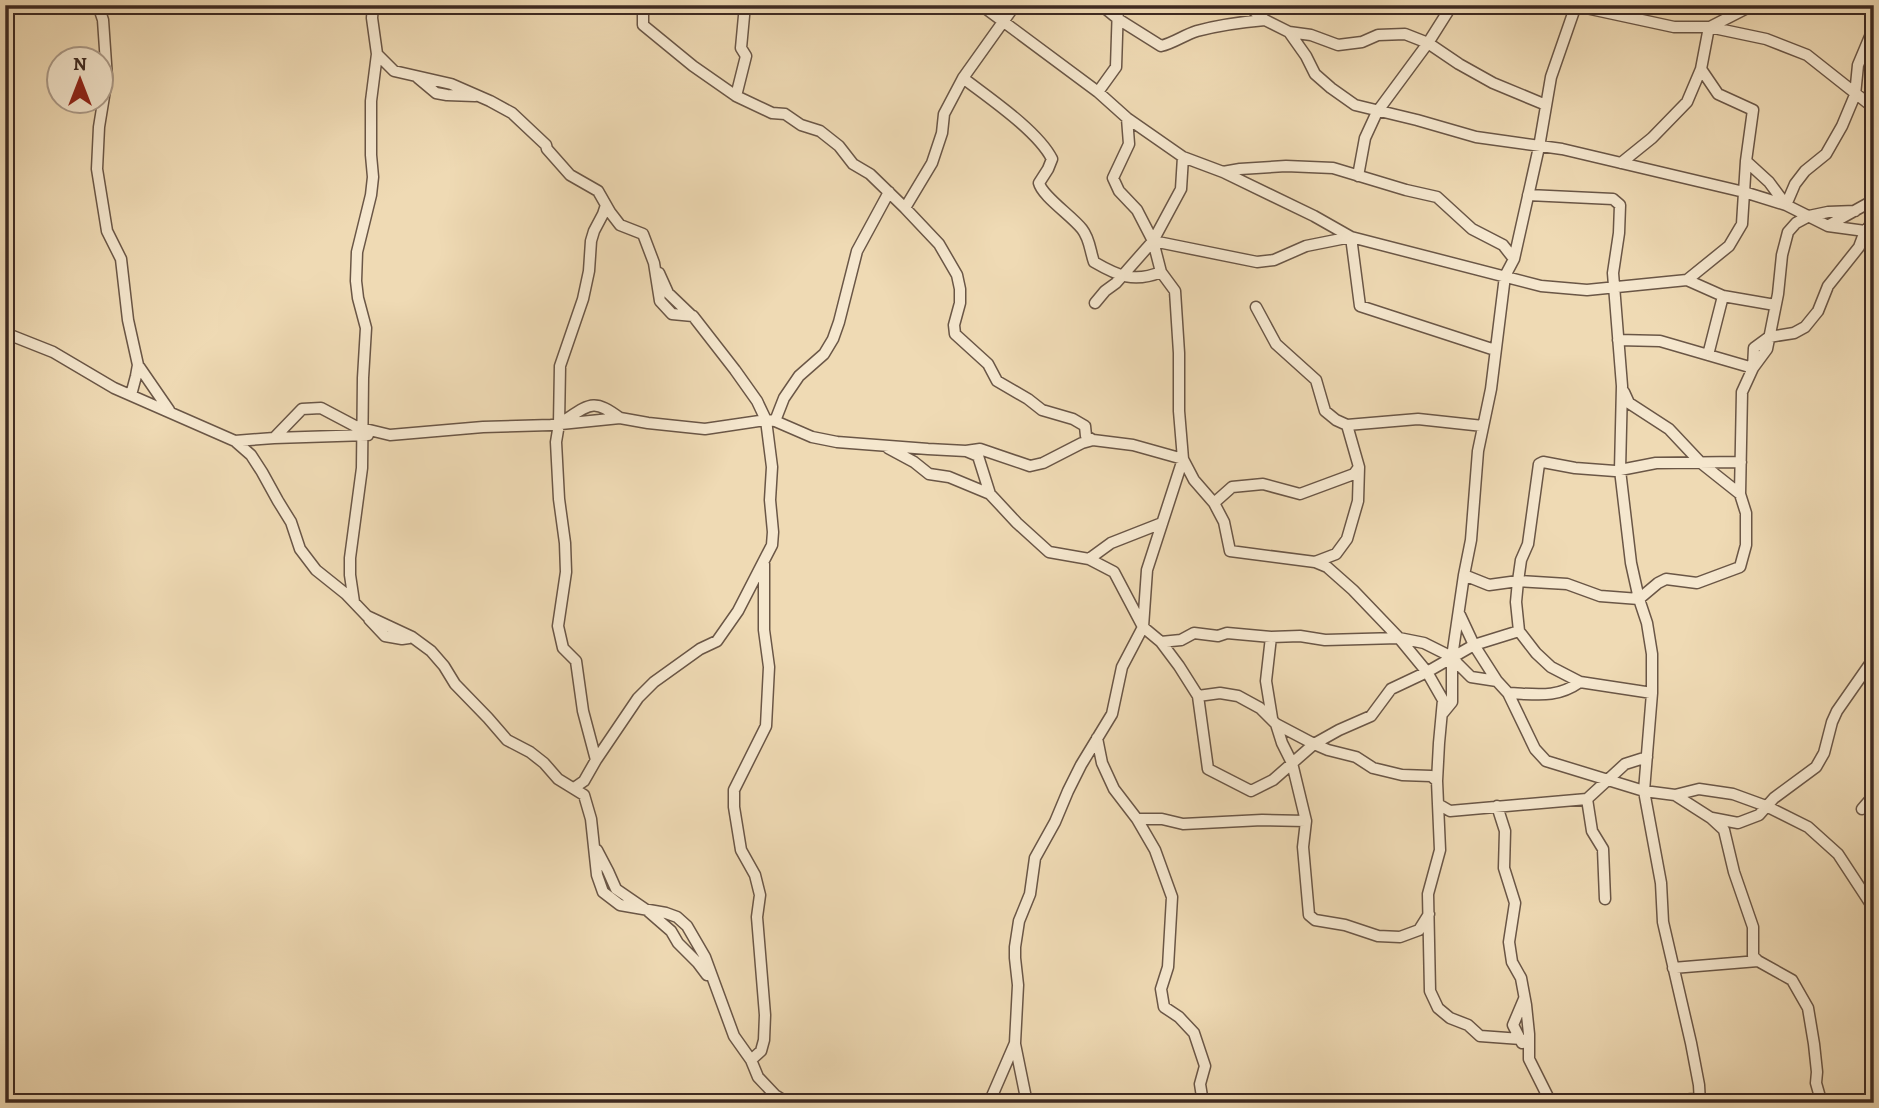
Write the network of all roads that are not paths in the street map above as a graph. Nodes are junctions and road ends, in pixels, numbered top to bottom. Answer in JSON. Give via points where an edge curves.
{"nodes":[{"id":1,"x":99,"y":5,"type":"edge"},
{"id":2,"x":373,"y":5,"type":"edge"},
{"id":3,"x":643,"y":5,"type":"edge"},
{"id":4,"x":745,"y":5,"type":"edge"},
{"id":5,"x":981,"y":5,"type":"edge"},
{"id":6,"x":1015,"y":5,"type":"edge"},
{"id":7,"x":1101,"y":5,"type":"edge"},
{"id":8,"x":1118,"y":5,"type":"edge"},
{"id":9,"x":1247,"y":5,"type":"edge"},
{"id":10,"x":1452,"y":5,"type":"edge"},
{"id":11,"x":1753,"y":5,"type":"edge"},
{"id":12,"x":1575,"y":6,"type":"edge"},
{"id":13,"x":1118,"y":19,"type":"junction"},
{"id":14,"x":1265,"y":20,"type":"junction"},
{"id":15,"x":1004,"y":22,"type":"junction"},
{"id":16,"x":1709,"y":27,"type":"junction"},
{"id":17,"x":1874,"y":27,"type":"edge"},
{"id":18,"x":1289,"y":33,"type":"junction"},
{"id":19,"x":1428,"y":43,"type":"junction"},
{"id":20,"x":377,"y":54,"type":"junction"},
{"id":21,"x":1858,"y":65,"type":"junction"},
{"id":22,"x":1701,"y":69,"type":"junction"},
{"id":23,"x":963,"y":78,"type":"junction"},
{"id":24,"x":1840,"y":79,"type":"junction"},
{"id":25,"x":1098,"y":92,"type":"junction"},
{"id":26,"x":1855,"y":95,"type":"junction"},
{"id":27,"x":736,"y":96,"type":"junction"},
{"id":28,"x":1546,"y":105,"type":"junction"},
{"id":29,"x":1874,"y":108,"type":"edge"},
{"id":30,"x":1377,"y":112,"type":"junction"},
{"id":31,"x":1126,"y":118,"type":"junction"},
{"id":32,"x":1539,"y":147,"type":"junction"},
{"id":33,"x":1183,"y":158,"type":"junction"},
{"id":34,"x":1746,"y":161,"type":"junction"},
{"id":35,"x":1621,"y":163,"type":"junction"},
{"id":36,"x":1223,"y":172,"type":"junction"},
{"id":37,"x":1358,"y":176,"type":"junction"},
{"id":38,"x":889,"y":192,"type":"junction"},
{"id":39,"x":1744,"y":192,"type":"junction"},
{"id":40,"x":1528,"y":195,"type":"junction"},
{"id":41,"x":1874,"y":200,"type":"edge"},
{"id":42,"x":606,"y":205,"type":"junction"},
{"id":43,"x":1786,"y":205,"type":"junction"},
{"id":44,"x":905,"y":208,"type":"junction"},
{"id":45,"x":1855,"y":211,"type":"junction"},
{"id":46,"x":1810,"y":216,"type":"junction"},
{"id":47,"x":1874,"y":221,"type":"edge"},
{"id":48,"x":1828,"y":226,"type":"junction"},
{"id":49,"x":1870,"y":233,"type":"edge"},
{"id":50,"x":1351,"y":237,"type":"junction"},
{"id":51,"x":1153,"y":241,"type":"junction"},
{"id":52,"x":1514,"y":259,"type":"junction"},
{"id":53,"x":1161,"y":272,"type":"junction"},
{"id":54,"x":1121,"y":276,"type":"junction"},
{"id":55,"x":1505,"y":276,"type":"junction"},
{"id":56,"x":1687,"y":280,"type":"junction"},
{"id":57,"x":1614,"y":287,"type":"junction"},
{"id":58,"x":1723,"y":296,"type":"junction"},
{"id":59,"x":1095,"y":303,"type":"dead end"},
{"id":60,"x":1775,"y":304,"type":"junction"},
{"id":61,"x":1256,"y":307,"type":"dead end"},
{"id":62,"x":5,"y":333,"type":"edge"},
{"id":63,"x":1769,"y":337,"type":"junction"},
{"id":64,"x":1618,"y":340,"type":"junction"},
{"id":65,"x":1495,"y":350,"type":"junction"},
{"id":66,"x":1708,"y":355,"type":"junction"},
{"id":67,"x":138,"y":365,"type":"junction"},
{"id":68,"x":1753,"y":368,"type":"junction"},
{"id":69,"x":1622,"y":386,"type":"junction"},
{"id":70,"x":131,"y":395,"type":"junction"},
{"id":71,"x":172,"y":413,"type":"junction"},
{"id":72,"x":620,"y":418,"type":"junction"},
{"id":73,"x":771,"y":421,"type":"junction"},
{"id":74,"x":559,"y":424,"type":"junction"},
{"id":75,"x":1347,"y":425,"type":"junction"},
{"id":76,"x":1483,"y":426,"type":"junction"},
{"id":77,"x":362,"y":432,"type":"junction"},
{"id":78,"x":274,"y":438,"type":"junction"},
{"id":79,"x":1093,"y":440,"type":"junction"},
{"id":80,"x":235,"y":441,"type":"junction"},
{"id":81,"x":885,"y":446,"type":"junction"},
{"id":82,"x":966,"y":451,"type":"junction"},
{"id":83,"x":1183,"y":459,"type":"junction"},
{"id":84,"x":1741,"y":462,"type":"junction"},
{"id":85,"x":1702,"y":463,"type":"junction"},
{"id":86,"x":1359,"y":467,"type":"junction"},
{"id":87,"x":1620,"y":470,"type":"junction"},
{"id":88,"x":990,"y":494,"type":"junction"},
{"id":89,"x":1740,"y":494,"type":"junction"},
{"id":90,"x":1214,"y":503,"type":"junction"},
{"id":91,"x":1162,"y":523,"type":"junction"},
{"id":92,"x":764,"y":559,"type":"junction"},
{"id":93,"x":1088,"y":559,"type":"junction"},
{"id":94,"x":1315,"y":562,"type":"junction"},
{"id":95,"x":1464,"y":575,"type":"junction"},
{"id":96,"x":1518,"y":581,"type":"junction"},
{"id":97,"x":1639,"y":599,"type":"junction"},
{"id":98,"x":354,"y":603,"type":"junction"},
{"id":99,"x":1460,"y":613,"type":"junction"},
{"id":100,"x":1143,"y":627,"type":"junction"},
{"id":101,"x":1519,"y":631,"type":"junction"},
{"id":102,"x":1271,"y":637,"type":"junction"},
{"id":103,"x":1399,"y":638,"type":"junction"},
{"id":104,"x":1161,"y":642,"type":"junction"},
{"id":105,"x":1474,"y":645,"type":"junction"},
{"id":106,"x":1452,"y":657,"type":"junction"},
{"id":107,"x":1874,"y":658,"type":"edge"},
{"id":108,"x":1427,"y":671,"type":"junction"},
{"id":109,"x":1497,"y":681,"type":"junction"},
{"id":110,"x":1580,"y":682,"type":"junction"},
{"id":111,"x":1508,"y":693,"type":"junction"},
{"id":112,"x":1652,"y":693,"type":"junction"},
{"id":113,"x":1198,"y":696,"type":"junction"},
{"id":114,"x":1443,"y":713,"type":"junction"},
{"id":115,"x":1274,"y":721,"type":"junction"},
{"id":116,"x":1097,"y":738,"type":"junction"},
{"id":117,"x":1314,"y":744,"type":"junction"},
{"id":118,"x":1647,"y":757,"type":"junction"},
{"id":119,"x":596,"y":760,"type":"junction"},
{"id":120,"x":1292,"y":763,"type":"junction"},
{"id":121,"x":1437,"y":781,"type":"junction"},
{"id":122,"x":1606,"y":781,"type":"junction"},
{"id":123,"x":574,"y":788,"type":"junction"},
{"id":124,"x":1644,"y":791,"type":"junction"},
{"id":125,"x":1675,"y":795,"type":"junction"},
{"id":126,"x":1874,"y":795,"type":"edge"},
{"id":127,"x":1587,"y":799,"type":"junction"},
{"id":128,"x":1438,"y":803,"type":"junction"},
{"id":129,"x":1497,"y":806,"type":"junction"},
{"id":130,"x":1766,"y":806,"type":"junction"},
{"id":131,"x":1861,"y":809,"type":"dead end"},
{"id":132,"x":1711,"y":818,"type":"junction"},
{"id":133,"x":1137,"y":819,"type":"junction"},
{"id":134,"x":1306,"y":821,"type":"junction"},
{"id":135,"x":1605,"y":899,"type":"dead end"},
{"id":136,"x":1874,"y":909,"type":"edge"},
{"id":137,"x":648,"y":911,"type":"junction"},
{"id":138,"x":1429,"y":915,"type":"junction"},
{"id":139,"x":1758,"y":961,"type":"junction"},
{"id":140,"x":1673,"y":968,"type":"junction"},
{"id":141,"x":715,"y":984,"type":"junction"},
{"id":142,"x":1525,"y":998,"type":"junction"},
{"id":143,"x":1521,"y":1039,"type":"junction"},
{"id":144,"x":1015,"y":1043,"type":"junction"},
{"id":145,"x":1528,"y":1059,"type":"junction"},
{"id":146,"x":751,"y":1060,"type":"junction"},
{"id":147,"x":1700,"y":1100,"type":"edge"},
{"id":148,"x":1202,"y":1102,"type":"edge"},
{"id":149,"x":788,"y":1103,"type":"edge"},
{"id":150,"x":989,"y":1103,"type":"edge"},
{"id":151,"x":1027,"y":1103,"type":"edge"},
{"id":152,"x":1552,"y":1103,"type":"edge"},
{"id":153,"x":1662,"y":1103,"type":"edge"},
{"id":154,"x":1828,"y":1103,"type":"edge"}],
"edges":[{"from":1,"to":67,"type":"street","via":[[107,78],[97,169],[107,231],[121,258]]},
{"from":2,"to":20,"type":"street"},
{"from":3,"to":27,"type":"street","via":[[643,25]]},
{"from":4,"to":27,"type":"street","via":[[741,48],[746,56]]},
{"from":5,"to":15,"type":"street"},
{"from":6,"to":15,"type":"street"},
{"from":7,"to":13,"type":"street"},
{"from":8,"to":13,"type":"street"},
{"from":9,"to":14,"type":"street"},
{"from":10,"to":19,"type":"street"},
{"from":11,"to":16,"type":"street"},
{"from":12,"to":16,"type":"street","via":[[1674,27]]},
{"from":12,"to":28,"type":"street"},
{"from":13,"to":14,"type":"street","via":[[1161,46],[1196,32]]},
{"from":13,"to":25,"type":"street","via":[[1116,67]]},
{"from":14,"to":18,"type":"street"},
{"from":15,"to":23,"type":"street"},
{"from":15,"to":25,"type":"street"},
{"from":16,"to":22,"type":"street"},
{"from":16,"to":24,"type":"street","via":[[1766,39],[1807,55]]},
{"from":17,"to":21,"type":"street"},
{"from":18,"to":19,"type":"street","via":[[1338,44],[1405,34]]},
{"from":18,"to":30,"type":"street","via":[[1315,74],[1355,106]]},
{"from":19,"to":28,"type":"street","via":[[1493,83]]},
{"from":19,"to":30,"type":"street"},
{"from":20,"to":42,"type":"street","via":[[394,71],[451,84],[512,113],[570,175],[598,191]]},
{"from":20,"to":77,"type":"street","via":[[370,101],[373,177],[356,272],[366,328]]},
{"from":21,"to":24,"type":"street"},
{"from":21,"to":26,"type":"street"},
{"from":22,"to":34,"type":"street","via":[[1718,94],[1753,110]]},
{"from":22,"to":35,"type":"street","via":[[1687,102]]},
{"from":23,"to":44,"type":"street","via":[[944,114],[932,163]]},
{"from":23,"to":54,"type":"street","via":[[1021,123],[1048,151],[1052,159],[1039,183],[1041,190],[1083,230],[1094,262]]},
{"from":24,"to":26,"type":"street"},
{"from":25,"to":31,"type":"street"},
{"from":26,"to":29,"type":"street"},
{"from":26,"to":43,"type":"street","via":[[1826,154],[1805,171]]},
{"from":27,"to":38,"type":"street","via":[[820,131]]},
{"from":28,"to":32,"type":"street"},
{"from":30,"to":32,"type":"street","via":[[1476,137]]},
{"from":30,"to":37,"type":"street","via":[[1365,138]]},
{"from":31,"to":33,"type":"street"},
{"from":31,"to":51,"type":"street","via":[[1129,144],[1113,178]]},
{"from":32,"to":35,"type":"street"},
{"from":32,"to":40,"type":"street"},
{"from":33,"to":36,"type":"street"},
{"from":33,"to":51,"type":"street","via":[[1181,190]]},
{"from":34,"to":39,"type":"street"},
{"from":34,"to":43,"type":"street"},
{"from":35,"to":39,"type":"street"},
{"from":36,"to":37,"type":"street","via":[[1286,166]]},
{"from":36,"to":50,"type":"street"},
{"from":37,"to":52,"type":"street","via":[[1437,197],[1472,229],[1503,245]]},
{"from":38,"to":44,"type":"street"},
{"from":38,"to":73,"type":"street","via":[[856,251],[833,339],[824,354],[799,376]]},
{"from":39,"to":43,"type":"street"},
{"from":39,"to":56,"type":"street","via":[[1742,224],[1728,246]]},
{"from":40,"to":52,"type":"street"},
{"from":40,"to":57,"type":"street","via":[[1613,199],[1620,205]]},
{"from":41,"to":45,"type":"street"},
{"from":42,"to":73,"type":"street","via":[[620,225],[643,234],[654,263],[660,301],[672,314],[693,316]]},
{"from":42,"to":74,"type":"street","via":[[591,241],[583,299],[561,366]]},
{"from":43,"to":46,"type":"street"},
{"from":44,"to":79,"type":"street","via":[[939,244],[957,275],[956,334],[988,364],[997,382],[1042,410],[1085,426],[1086,436]]},
{"from":45,"to":46,"type":"street"},
{"from":45,"to":48,"type":"street"},
{"from":46,"to":48,"type":"street"},
{"from":46,"to":60,"type":"street","via":[[1788,232]]},
{"from":47,"to":49,"type":"street"},
{"from":48,"to":49,"type":"street"},
{"from":49,"to":63,"type":"street","via":[[1828,286],[1818,311],[1805,327]]},
{"from":50,"to":51,"type":"street","via":[[1257,262]]},
{"from":50,"to":55,"type":"street"},
{"from":50,"to":65,"type":"street","via":[[1360,306]]},
{"from":51,"to":53,"type":"street"},
{"from":51,"to":54,"type":"street"},
{"from":52,"to":55,"type":"street"},
{"from":53,"to":54,"type":"street","via":[[1146,278]]},
{"from":53,"to":83,"type":"street","via":[[1175,291]]},
{"from":54,"to":59,"type":"street"},
{"from":55,"to":57,"type":"street","via":[[1541,286]]},
{"from":55,"to":65,"type":"street"},
{"from":56,"to":57,"type":"street"},
{"from":56,"to":58,"type":"street"},
{"from":57,"to":64,"type":"street"},
{"from":58,"to":60,"type":"street"},
{"from":58,"to":66,"type":"street"},
{"from":60,"to":63,"type":"street"},
{"from":61,"to":75,"type":"street","via":[[1276,344],[1316,380],[1325,411]]},
{"from":62,"to":70,"type":"street","via":[[53,352]]},
{"from":63,"to":68,"type":"street","via":[[1767,349]]},
{"from":64,"to":66,"type":"street","via":[[1660,341]]},
{"from":64,"to":69,"type":"street"},
{"from":65,"to":76,"type":"street"},
{"from":66,"to":68,"type":"street"},
{"from":67,"to":70,"type":"street"},
{"from":67,"to":71,"type":"street"},
{"from":68,"to":84,"type":"street","via":[[1742,392]]},
{"from":69,"to":85,"type":"street","via":[[1629,403],[1669,429]]},
{"from":69,"to":87,"type":"street"},
{"from":70,"to":71,"type":"street"},
{"from":71,"to":80,"type":"street"},
{"from":72,"to":73,"type":"street","via":[[705,429]]},
{"from":72,"to":74,"type":"street"},
{"from":72,"to":74,"type":"street","via":[[594,404]]},
{"from":73,"to":81,"type":"street","via":[[812,437]]},
{"from":73,"to":92,"type":"street","via":[[773,532]]},
{"from":74,"to":77,"type":"street","via":[[390,435]]},
{"from":74,"to":119,"type":"street","via":[[556,442],[566,572],[558,626],[564,648],[576,661]]},
{"from":75,"to":76,"type":"street","via":[[1418,419]]},
{"from":75,"to":86,"type":"street"},
{"from":76,"to":95,"type":"street"},
{"from":77,"to":78,"type":"street"},
{"from":77,"to":78,"type":"street","via":[[321,408],[302,409]]},
{"from":77,"to":98,"type":"street","via":[[350,558]]},
{"from":78,"to":80,"type":"street"},
{"from":79,"to":82,"type":"street","via":[[1030,466],[980,449]]},
{"from":79,"to":83,"type":"street"},
{"from":80,"to":98,"type":"street","via":[[262,472],[292,522],[300,549],[316,570]]},
{"from":81,"to":82,"type":"street"},
{"from":81,"to":88,"type":"street","via":[[929,474]]},
{"from":82,"to":88,"type":"street","via":[[978,456]]},
{"from":83,"to":90,"type":"street"},
{"from":83,"to":91,"type":"street"},
{"from":84,"to":85,"type":"street"},
{"from":84,"to":89,"type":"street"},
{"from":85,"to":87,"type":"street","via":[[1656,463]]},
{"from":85,"to":89,"type":"street"},
{"from":86,"to":90,"type":"street","via":[[1354,474],[1300,494],[1263,484],[1232,486]]},
{"from":86,"to":94,"type":"street","via":[[1358,501],[1347,539],[1336,554]]},
{"from":87,"to":96,"type":"street","via":[[1539,464]]},
{"from":87,"to":97,"type":"street"},
{"from":88,"to":93,"type":"street","via":[[1049,552]]},
{"from":89,"to":97,"type":"street","via":[[1746,513],[1746,545],[1740,567],[1697,583],[1666,579]]},
{"from":90,"to":94,"type":"street","via":[[1230,551]]},
{"from":91,"to":93,"type":"street","via":[[1111,543]]},
{"from":91,"to":100,"type":"street","via":[[1147,570]]},
{"from":92,"to":119,"type":"street","via":[[717,641],[654,682]]},
{"from":92,"to":146,"type":"street","via":[[769,667],[766,726],[734,790],[741,850],[760,895],[757,917],[764,1040]]},
{"from":93,"to":100,"type":"street","via":[[1114,572]]},
{"from":94,"to":103,"type":"street","via":[[1353,590]]},
{"from":95,"to":96,"type":"street","via":[[1489,585]]},
{"from":95,"to":99,"type":"street"},
{"from":96,"to":97,"type":"street","via":[[1567,584],[1600,596]]},
{"from":96,"to":101,"type":"street"},
{"from":97,"to":112,"type":"street","via":[[1652,654]]},
{"from":98,"to":123,"type":"street","via":[[366,616],[431,651],[454,684],[507,740],[530,752]]},
{"from":99,"to":105,"type":"street"},
{"from":99,"to":106,"type":"street"},
{"from":100,"to":104,"type":"street"},
{"from":100,"to":116,"type":"street","via":[[1122,667],[1112,714]]},
{"from":101,"to":105,"type":"street"},
{"from":101,"to":110,"type":"street","via":[[1550,667]]},
{"from":102,"to":103,"type":"street"},
{"from":102,"to":104,"type":"street","via":[[1194,633]]},
{"from":102,"to":115,"type":"street","via":[[1266,681]]},
{"from":103,"to":106,"type":"street","via":[[1424,643]]},
{"from":103,"to":108,"type":"street"},
{"from":104,"to":113,"type":"street"},
{"from":105,"to":106,"type":"street"},
{"from":105,"to":109,"type":"street"},
{"from":106,"to":108,"type":"street"},
{"from":106,"to":109,"type":"street","via":[[1471,677]]},
{"from":106,"to":114,"type":"street","via":[[1452,702]]},
{"from":107,"to":130,"type":"street","via":[[1837,711],[1816,767]]},
{"from":108,"to":114,"type":"street","via":[[1443,700]]},
{"from":108,"to":117,"type":"street","via":[[1391,689],[1371,716]]},
{"from":109,"to":111,"type":"street"},
{"from":110,"to":111,"type":"street","via":[[1567,691],[1547,695]]},
{"from":110,"to":112,"type":"street"},
{"from":111,"to":122,"type":"street","via":[[1535,749],[1546,761]]},
{"from":112,"to":118,"type":"street"},
{"from":113,"to":115,"type":"street","via":[[1238,695]]},
{"from":113,"to":120,"type":"street","via":[[1208,769],[1251,791]]},
{"from":114,"to":121,"type":"street"},
{"from":115,"to":117,"type":"street"},
{"from":115,"to":120,"type":"street"},
{"from":116,"to":133,"type":"street","via":[[1114,789]]},
{"from":116,"to":144,"type":"street","via":[[1035,858],[1015,947]]},
{"from":117,"to":120,"type":"street"},
{"from":117,"to":121,"type":"street","via":[[1356,757],[1373,768],[1431,776]]},
{"from":118,"to":122,"type":"street","via":[[1625,764]]},
{"from":118,"to":124,"type":"street"},
{"from":119,"to":123,"type":"street"},
{"from":120,"to":134,"type":"street"},
{"from":121,"to":128,"type":"street"},
{"from":122,"to":124,"type":"street"},
{"from":122,"to":127,"type":"street"},
{"from":123,"to":137,"type":"street","via":[[584,795],[591,819],[603,892],[620,905]]},
{"from":124,"to":125,"type":"street"},
{"from":124,"to":140,"type":"street"},
{"from":125,"to":130,"type":"street","via":[[1699,789],[1733,794]]},
{"from":125,"to":132,"type":"street"},
{"from":126,"to":131,"type":"street"},
{"from":127,"to":129,"type":"street"},
{"from":127,"to":135,"type":"street","via":[[1592,831],[1603,849]]},
{"from":128,"to":129,"type":"street","via":[[1450,811]]},
{"from":128,"to":138,"type":"street","via":[[1440,850],[1428,894]]},
{"from":129,"to":142,"type":"street","via":[[1504,831],[1504,868],[1515,903],[1508,942]]},
{"from":130,"to":132,"type":"street","via":[[1738,823]]},
{"from":130,"to":136,"type":"street","via":[[1808,827],[1838,854]]},
{"from":132,"to":139,"type":"street","via":[[1724,830],[1753,927],[1753,956]]},
{"from":133,"to":134,"type":"street","via":[[1183,824]]},
{"from":133,"to":148,"type":"street","via":[[1155,850],[1172,897],[1168,967],[1161,989],[1164,1007],[1194,1033],[1205,1066]]},
{"from":134,"to":138,"type":"street","via":[[1306,892],[1309,915],[1315,920],[1400,937],[1419,930]]},
{"from":137,"to":141,"type":"street"},
{"from":137,"to":141,"type":"street","via":[[677,917],[687,926]]},
{"from":138,"to":143,"type":"street","via":[[1430,991],[1438,1008],[1480,1036]]},
{"from":139,"to":140,"type":"street"},
{"from":139,"to":154,"type":"street","via":[[1793,980],[1808,1008],[1816,1083],[1820,1097]]},
{"from":140,"to":147,"type":"street"},
{"from":141,"to":146,"type":"street","via":[[734,1036]]},
{"from":142,"to":143,"type":"street","via":[[1513,1026]]},
{"from":142,"to":145,"type":"street"},
{"from":143,"to":145,"type":"street"},
{"from":144,"to":150,"type":"street"},
{"from":144,"to":151,"type":"street"},
{"from":145,"to":152,"type":"street"},
{"from":146,"to":149,"type":"street","via":[[758,1077]]},
{"from":147,"to":153,"type":"street"}]}
